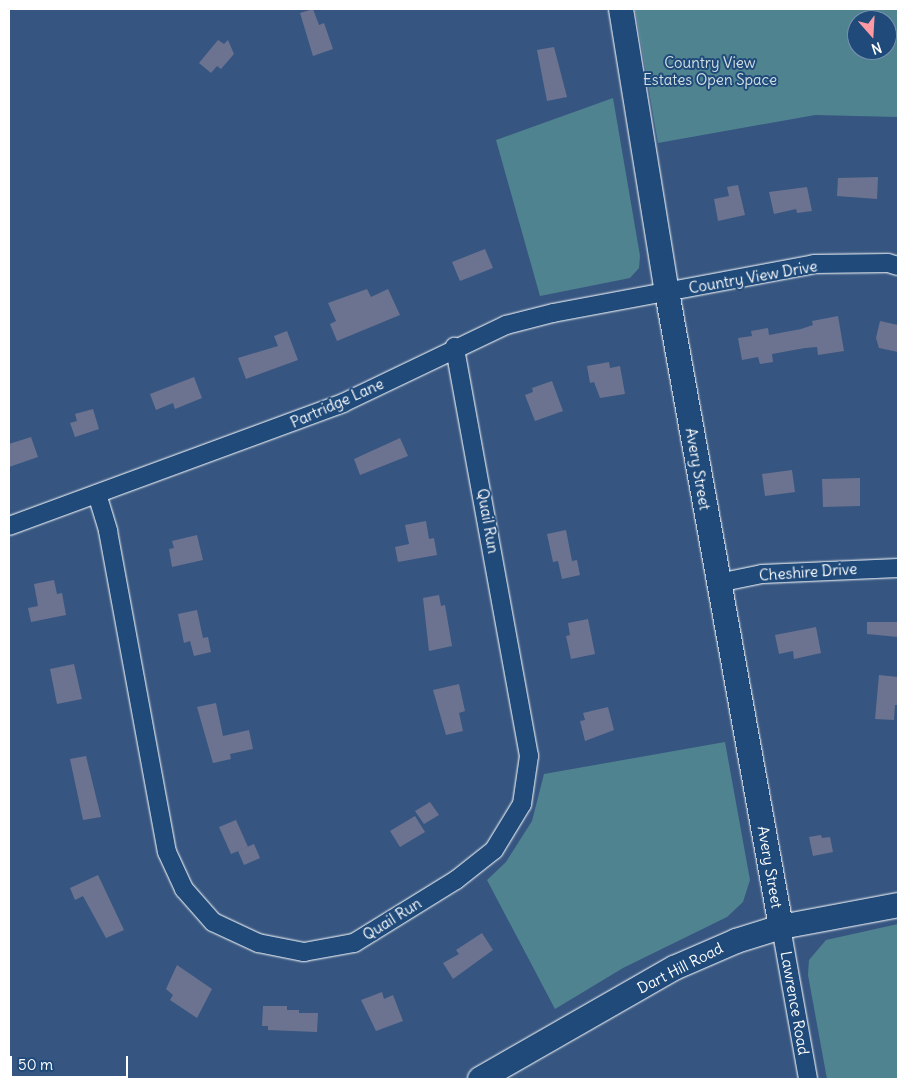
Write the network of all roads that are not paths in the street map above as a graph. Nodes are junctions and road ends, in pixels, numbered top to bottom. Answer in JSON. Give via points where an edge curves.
{"nodes":[{"id":1,"x":621,"y":9,"type":"edge"},
{"id":2,"x":898,"y":266,"type":"edge"},
{"id":3,"x":668,"y":292,"type":"junction"},
{"id":4,"x":455,"y":348,"type":"junction"},
{"id":5,"x":97,"y":494,"type":"junction"},
{"id":6,"x":9,"y":526,"type":"edge"},
{"id":7,"x":898,"y":568,"type":"edge"},
{"id":8,"x":718,"y":582,"type":"junction"},
{"id":9,"x":898,"y":905,"type":"edge"},
{"id":10,"x":781,"y":927,"type":"junction"},
{"id":11,"x":480,"y":1079,"type":"edge"},
{"id":12,"x":808,"y":1079,"type":"edge"}],
"edges":[{"from":1,"to":3,"type":"main road","name":"Avery Street"},
{"from":2,"to":3,"type":"street","name":"Country View Drive","via":[[888,263],[814,264]]},
{"from":3,"to":4,"type":"street","name":"Partridge Lane","via":[[516,322]]},
{"from":3,"to":8,"type":"main road","name":"Avery Street"},
{"from":4,"to":5,"type":"street","name":"Partridge Lane","via":[[343,403]]},
{"from":4,"to":5,"type":"street","name":"Quail Run","via":[[530,756],[522,804],[494,850],[456,880],[354,942],[304,952],[258,943],[213,922],[184,889],[167,852],[108,531]]},
{"from":5,"to":6,"type":"street","name":"Partridge Lane"},
{"from":7,"to":8,"type":"street","name":"Cheshire Drive","via":[[762,574]]},
{"from":8,"to":10,"type":"main road","name":"Avery Street"},
{"from":9,"to":10,"type":"main road","name":"Dart Hill Road"},
{"from":10,"to":11,"type":"main road","name":"Dart Hill Road","via":[[736,941],[674,968]]},
{"from":10,"to":12,"type":"street","name":"Lawrence Road"}]}
